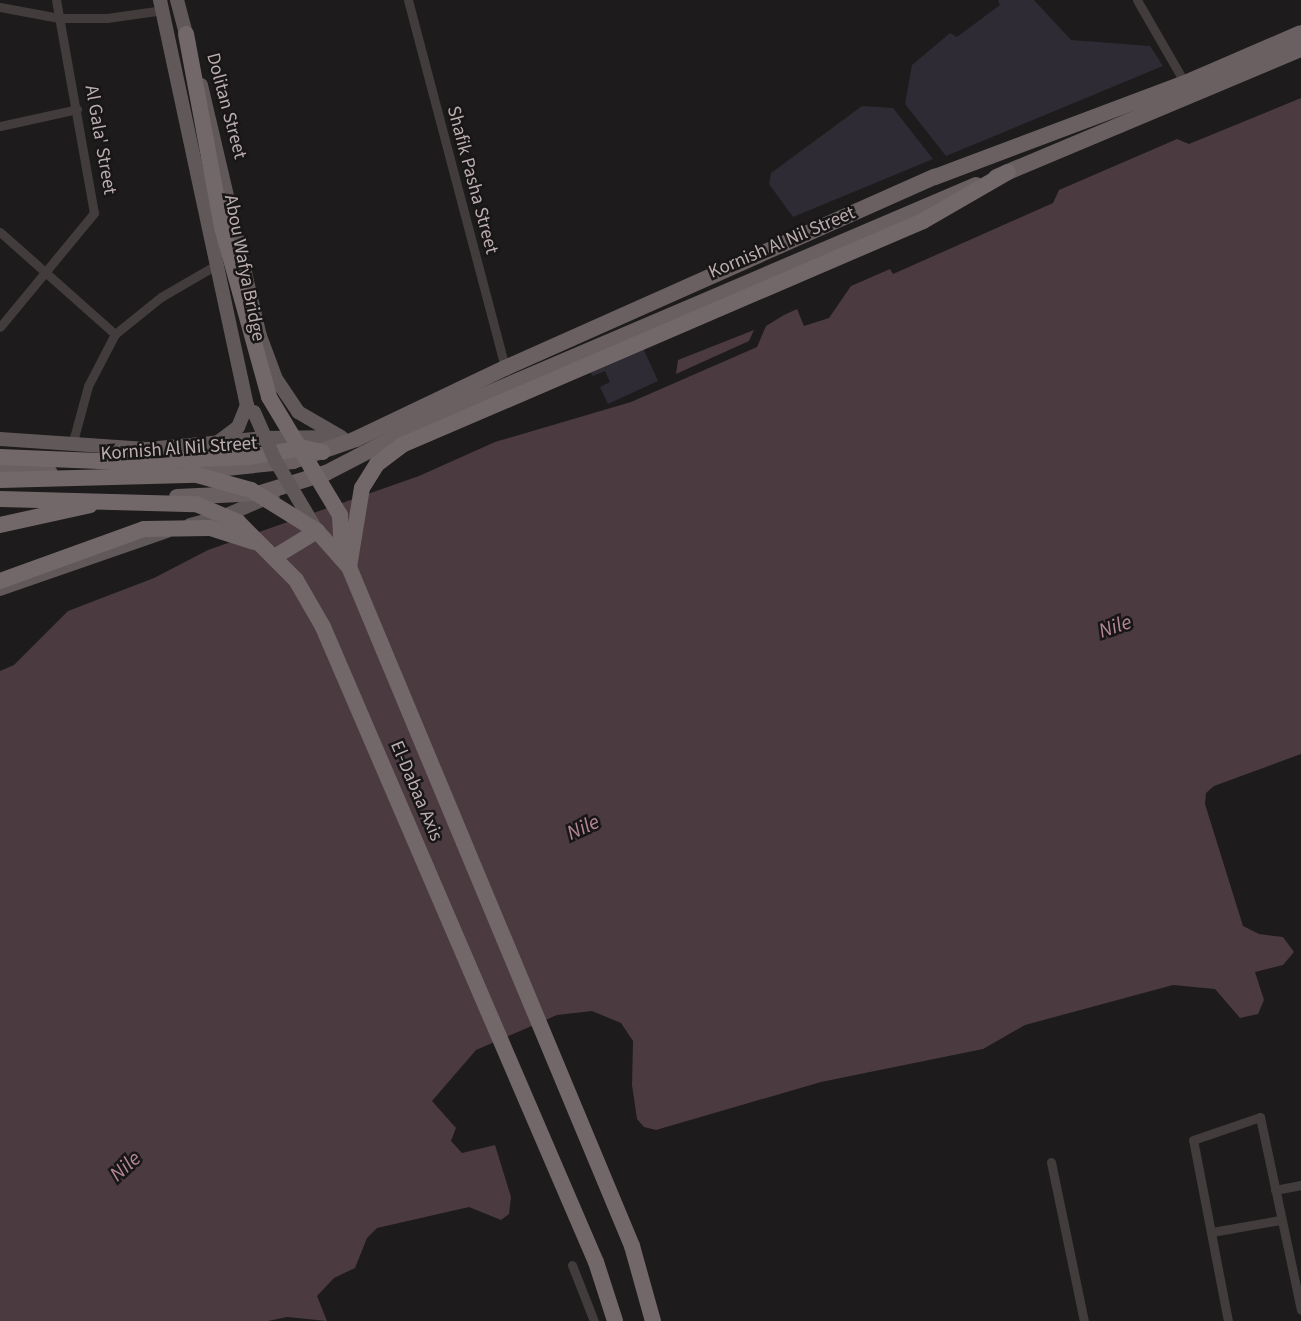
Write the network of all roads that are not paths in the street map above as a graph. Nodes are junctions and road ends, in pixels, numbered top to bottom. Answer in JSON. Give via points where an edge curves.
{"nodes":[{"id":1,"x":56,"y":0,"type":"edge"},
{"id":2,"x":177,"y":0,"type":"edge"},
{"id":3,"x":408,"y":0,"type":"edge"},
{"id":4,"x":1137,"y":0,"type":"edge"},
{"id":5,"x":164,"y":3,"type":"edge"},
{"id":6,"x":0,"y":7,"type":"edge"},
{"id":7,"x":59,"y":18,"type":"junction"},
{"id":8,"x":1301,"y":33,"type":"edge"},
{"id":9,"x":186,"y":34,"type":"junction"},
{"id":10,"x":1301,"y":49,"type":"edge"},
{"id":11,"x":1185,"y":83,"type":"junction"},
{"id":12,"x":77,"y":109,"type":"junction"},
{"id":13,"x":0,"y":126,"type":"edge"},
{"id":14,"x":1008,"y":172,"type":"junction"},
{"id":15,"x":935,"y":177,"type":"junction"},
{"id":16,"x":892,"y":196,"type":"junction"},
{"id":17,"x":942,"y":198,"type":"junction"},
{"id":18,"x":899,"y":216,"type":"junction"},
{"id":19,"x":0,"y":232,"type":"edge"},
{"id":20,"x":218,"y":264,"type":"junction"},
{"id":21,"x":48,"y":272,"type":"junction"},
{"id":22,"x":0,"y":327,"type":"edge"},
{"id":23,"x":116,"y":334,"type":"junction"},
{"id":24,"x":505,"y":368,"type":"junction"},
{"id":25,"x":348,"y":438,"type":"junction"},
{"id":26,"x":0,"y":439,"type":"edge"},
{"id":27,"x":218,"y":442,"type":"junction"},
{"id":28,"x":72,"y":444,"type":"junction"},
{"id":29,"x":323,"y":452,"type":"junction"},
{"id":30,"x":0,"y":457,"type":"edge"},
{"id":31,"x":0,"y":469,"type":"edge"},
{"id":32,"x":0,"y":480,"type":"edge"},
{"id":33,"x":287,"y":488,"type":"junction"},
{"id":34,"x":0,"y":492,"type":"edge"},
{"id":35,"x":0,"y":499,"type":"edge"},
{"id":36,"x":96,"y":503,"type":"junction"},
{"id":37,"x":0,"y":525,"type":"edge"},
{"id":38,"x":317,"y":531,"type":"junction"},
{"id":39,"x":276,"y":556,"type":"junction"},
{"id":40,"x":346,"y":561,"type":"junction"},
{"id":41,"x":0,"y":581,"type":"edge"},
{"id":42,"x":0,"y":589,"type":"edge"},
{"id":43,"x":1051,"y":1162,"type":"dead end"},
{"id":44,"x":1301,"y":1185,"type":"edge"},
{"id":45,"x":1275,"y":1189,"type":"junction"},
{"id":46,"x":1280,"y":1220,"type":"junction"},
{"id":47,"x":1212,"y":1232,"type":"junction"},
{"id":48,"x":572,"y":1265,"type":"dead end"},
{"id":49,"x":1301,"y":1310,"type":"edge"},
{"id":50,"x":594,"y":1321,"type":"edge"},
{"id":51,"x":615,"y":1321,"type":"edge"},
{"id":52,"x":653,"y":1321,"type":"edge"},
{"id":53,"x":1084,"y":1321,"type":"edge"},
{"id":54,"x":1228,"y":1321,"type":"edge"}],
"edges":[{"from":1,"to":7,"type":"street","name":"Al Gala' Street"},
{"from":2,"to":9,"type":"main road","name":"Dolitan Street"},
{"from":3,"to":24,"type":"street","name":"Shafik Pasha Street"},
{"from":4,"to":11,"type":"street"},
{"from":5,"to":7,"type":"street","via":[[107,18]]},
{"from":5,"to":20,"type":"main road","name":"Dolitan Street"},
{"from":5,"to":38,"type":"main road","name":"Abou Wafya Bridge","bridge":true,"via":[[254,412],[275,460]]},
{"from":6,"to":7,"type":"street"},
{"from":7,"to":12,"type":"street","name":"Al Gala' Street"},
{"from":8,"to":11,"type":"highway","name":"Kornish Al Nil Street"},
{"from":9,"to":25,"type":"main road","name":"Dolitan Street","via":[[209,110],[260,336],[276,379],[298,412]]},
{"from":9,"to":40,"type":"highway","bridge":true,"via":[[222,227],[269,397],[340,514]]},
{"from":10,"to":14,"type":"highway","name":"Kornish Al Nil Street"},
{"from":11,"to":15,"type":"highway","name":"Kornish Al Nil Street"},
{"from":12,"to":13,"type":"street"},
{"from":12,"to":21,"type":"street","name":"Al Gala' Street","via":[[94,213]]},
{"from":14,"to":17,"type":"highway","name":"Kornish Al Nil Street"},
{"from":14,"to":40,"type":"highway","via":[[923,221],[402,445],[377,464],[362,488]]},
{"from":15,"to":16,"type":"highway","name":"Kornish Al Nil Street"},
{"from":15,"to":17,"type":"highway","via":[[934,192]]},
{"from":16,"to":18,"type":"highway","via":[[901,206]]},
{"from":16,"to":24,"type":"highway","name":"Kornish Al Nil Street"},
{"from":17,"to":18,"type":"highway","name":"Kornish Al Nil Street"},
{"from":18,"to":33,"type":"highway","name":"Kornish Al Nil Street","via":[[438,415]]},
{"from":19,"to":21,"type":"street"},
{"from":20,"to":23,"type":"street","via":[[161,297]]},
{"from":20,"to":27,"type":"main road","name":"Dolitan Street","via":[[247,405],[238,427]]},
{"from":21,"to":22,"type":"street","name":"Al Gala' Street"},
{"from":21,"to":23,"type":"street"},
{"from":23,"to":28,"type":"street","via":[[88,386]]},
{"from":24,"to":25,"type":"highway","name":"Kornish Al Nil Street"},
{"from":25,"to":27,"type":"main road","name":"Kornish Al Nil Street"},
{"from":25,"to":29,"type":"highway","name":"Kornish Al Nil Street"},
{"from":26,"to":28,"type":"main road","name":"Kornish Al Nil Street"},
{"from":27,"to":28,"type":"main road","name":"Kornish Al Nil Street","via":[[147,449]]},
{"from":29,"to":30,"type":"highway","via":[[304,448],[249,457],[123,462]]},
{"from":29,"to":31,"type":"highway","name":"Kornish Al Nil Street","via":[[259,466],[114,477]]},
{"from":32,"to":38,"type":"highway","bridge":true,"via":[[197,475],[251,489]]},
{"from":33,"to":34,"type":"highway","name":"Kornish Al Nil Street","via":[[213,497]]},
{"from":33,"to":42,"type":"main road","name":"Kornish Al Nil Street","via":[[228,515],[170,530]]},
{"from":35,"to":36,"type":"highway","name":"El-Dabaa Axis","bridge":true},
{"from":36,"to":37,"type":"highway"},
{"from":36,"to":39,"type":"highway","name":"El-Dabaa Axis","bridge":true,"via":[[196,504],[238,522]]},
{"from":38,"to":39,"type":"highway"},
{"from":38,"to":40,"type":"highway"},
{"from":39,"to":41,"type":"highway","bridge":true,"via":[[232,533],[166,526],[131,533]]},
{"from":39,"to":51,"type":"highway","name":"El-Dabaa Axis","bridge":true,"via":[[306,594],[323,626],[596,1262]]},
{"from":40,"to":52,"type":"highway","name":"El-Dabaa Axis","via":[[632,1246]]},
{"from":43,"to":53,"type":"street"},
{"from":44,"to":45,"type":"street"},
{"from":45,"to":46,"type":"street"},
{"from":45,"to":47,"type":"street","via":[[1260,1117],[1197,1136],[1193,1143]]},
{"from":46,"to":47,"type":"street"},
{"from":46,"to":49,"type":"street"},
{"from":47,"to":54,"type":"street"},
{"from":48,"to":50,"type":"street"}]}
